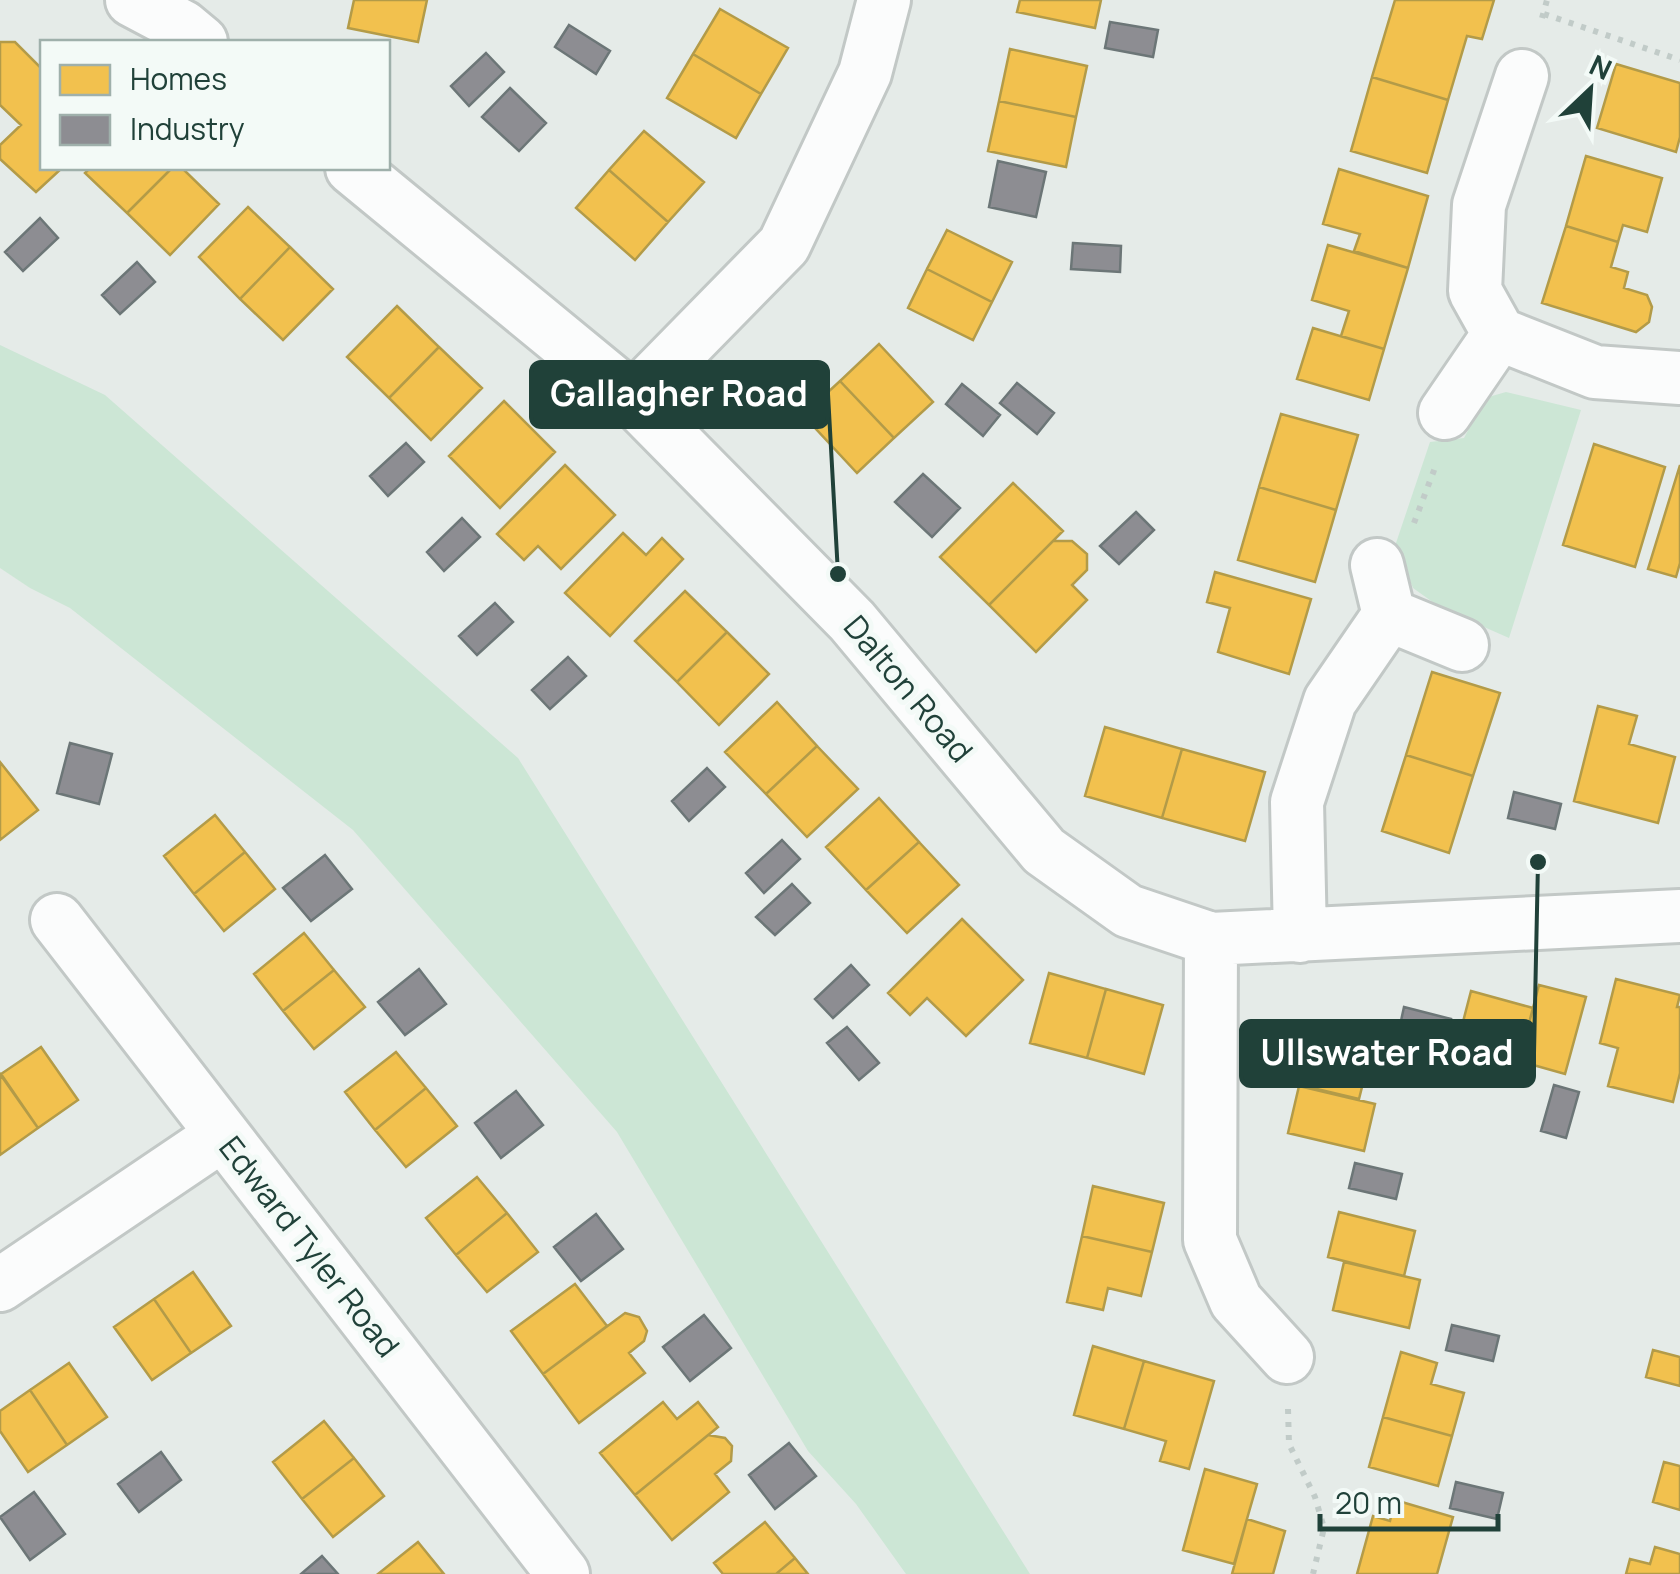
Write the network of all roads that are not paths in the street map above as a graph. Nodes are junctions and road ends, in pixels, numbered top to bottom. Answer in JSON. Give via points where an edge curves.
{"nodes":[{"id":1,"x":132,"y":0,"type":"edge"},
{"id":2,"x":884,"y":0,"type":"edge"},
{"id":3,"x":194,"y":23,"type":"edge"},
{"id":4,"x":1522,"y":76,"type":"dead end"},
{"id":5,"x":354,"y":170,"type":"edge"},
{"id":6,"x":1499,"y":334,"type":"junction"},
{"id":7,"x":1680,"y":378,"type":"edge"},
{"id":8,"x":633,"y":399,"type":"junction"},
{"id":9,"x":1445,"y":413,"type":"road end"},
{"id":10,"x":1376,"y":565,"type":"road end"},
{"id":11,"x":1390,"y":615,"type":"junction"},
{"id":12,"x":1462,"y":644,"type":"dead end"},
{"id":13,"x":1680,"y":916,"type":"edge"},
{"id":14,"x":58,"y":920,"type":"dead end"},
{"id":15,"x":1300,"y":936,"type":"junction"},
{"id":16,"x":1211,"y":939,"type":"junction"},
{"id":17,"x":222,"y":1134,"type":"junction"},
{"id":18,"x":0,"y":1285,"type":"edge"},
{"id":19,"x":1287,"y":1357,"type":"road end"},
{"id":20,"x":563,"y":1574,"type":"edge"}],
"edges":[{"from":1,"to":3,"type":"street"},
{"from":2,"to":8,"type":"street","via":[[865,73],[784,245]]},
{"from":4,"to":6,"type":"street","via":[[1478,205],[1475,291]]},
{"from":5,"to":8,"type":"street","name":"Dalton Road"},
{"from":6,"to":7,"type":"street","via":[[1596,372]]},
{"from":6,"to":9,"type":"street"},
{"from":8,"to":16,"type":"street","name":"Dalton Road","via":[[852,621],[1044,852],[1128,911]]},
{"from":10,"to":11,"type":"street"},
{"from":11,"to":12,"type":"street"},
{"from":11,"to":15,"type":"street","via":[[1330,700],[1297,802]]},
{"from":13,"to":15,"type":"street","name":"Dalton Road"},
{"from":14,"to":17,"type":"street","name":"Edward Tyler Road"},
{"from":15,"to":16,"type":"street","name":"Dalton Road"},
{"from":16,"to":19,"type":"street","via":[[1210,1240],[1236,1301]]},
{"from":17,"to":18,"type":"street"},
{"from":17,"to":20,"type":"street","name":"Edward Tyler Road"}]}
